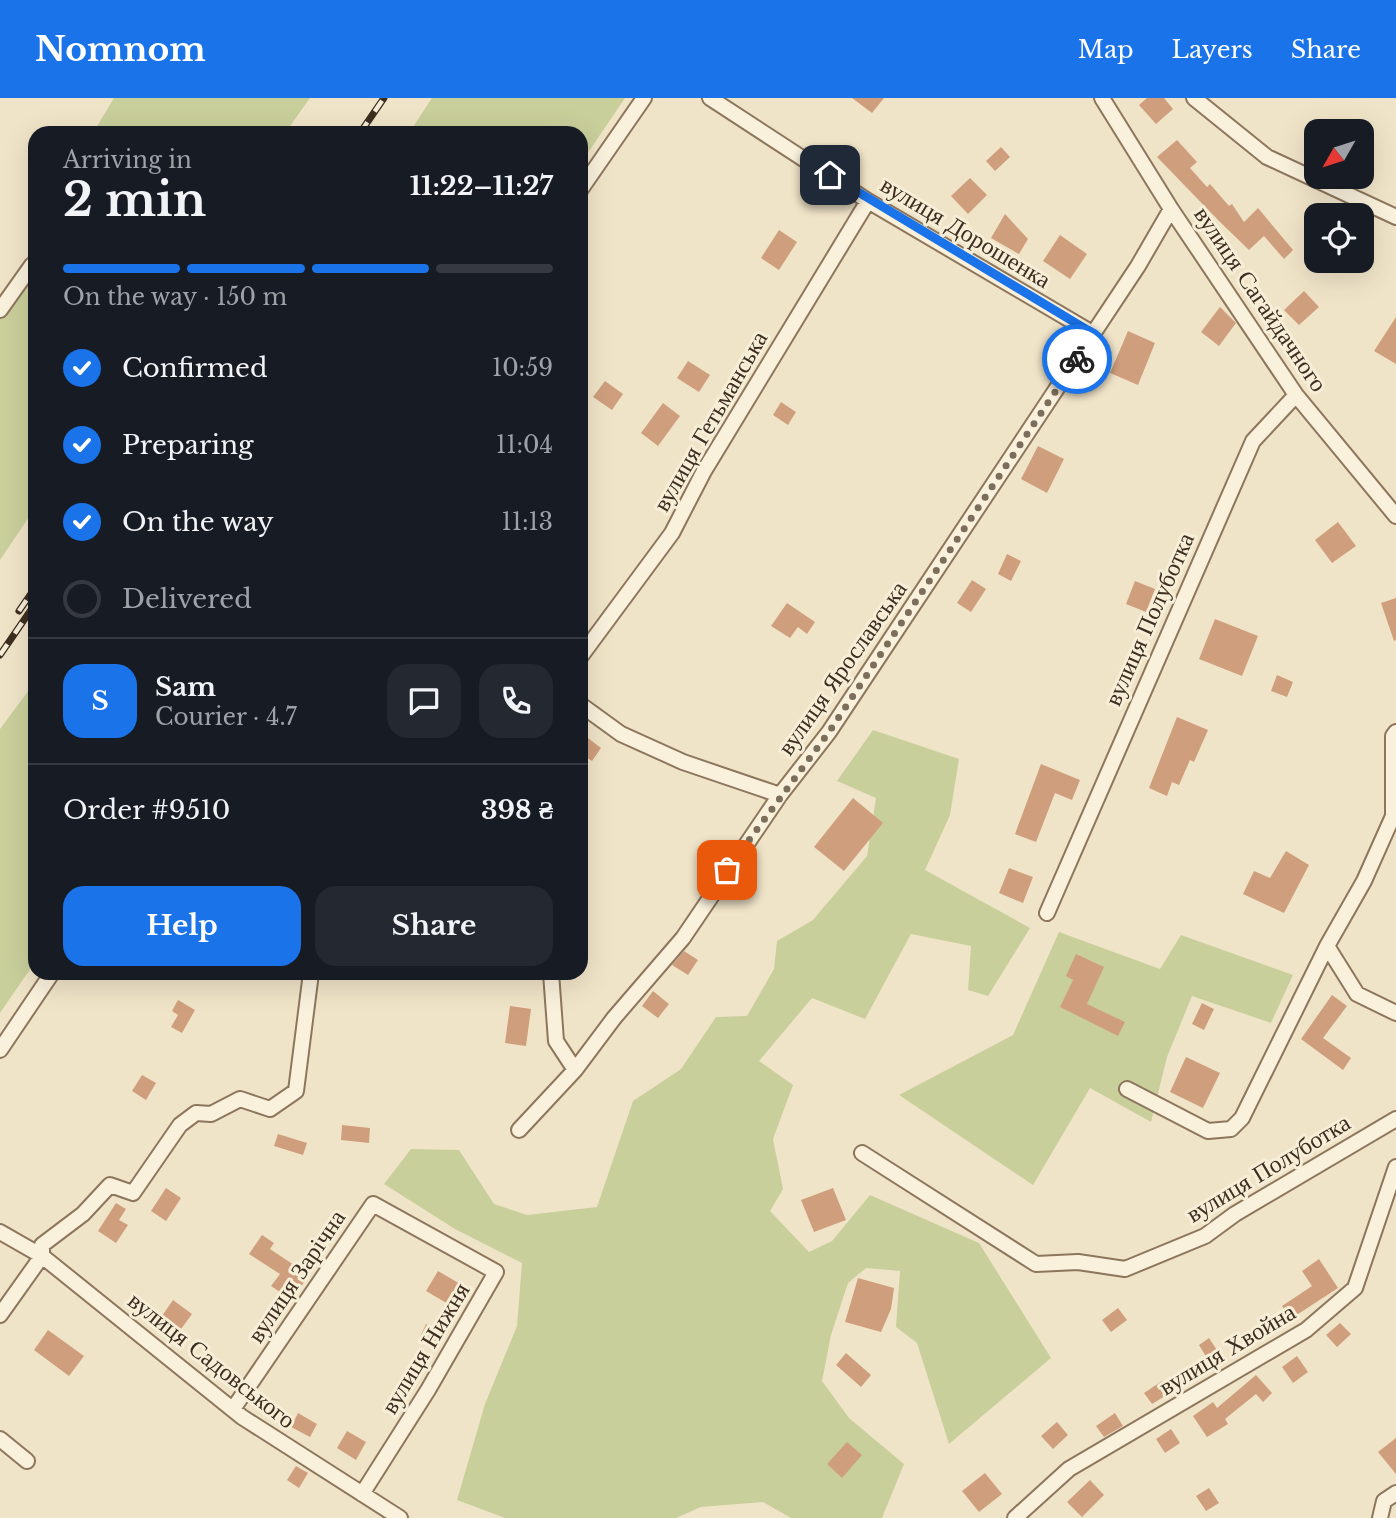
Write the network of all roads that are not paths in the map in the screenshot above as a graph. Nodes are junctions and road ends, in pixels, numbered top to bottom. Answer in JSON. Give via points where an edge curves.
{"nodes":[{"id":1,"x":644,"y":98,"type":"edge"},
{"id":2,"x":710,"y":98,"type":"edge"},
{"id":3,"x":1102,"y":98,"type":"edge"},
{"id":4,"x":1194,"y":98,"type":"edge"},
{"id":5,"x":588,"y":178,"type":"edge"},
{"id":6,"x":868,"y":201,"type":"junction"},
{"id":7,"x":1171,"y":209,"type":"junction"},
{"id":8,"x":1396,"y":217,"type":"edge"},
{"id":9,"x":28,"y":271,"type":"edge"},
{"id":10,"x":0,"y":310,"type":"edge"},
{"id":11,"x":1094,"y":334,"type":"junction"},
{"id":12,"x":1297,"y":395,"type":"junction"},
{"id":13,"x":1396,"y":516,"type":"edge"},
{"id":14,"x":588,"y":646,"type":"edge"},
{"id":15,"x":588,"y":710,"type":"edge"},
{"id":16,"x":1396,"y":732,"type":"edge"},
{"id":17,"x":780,"y":794,"type":"junction"},
{"id":18,"x":1047,"y":913,"type":"dead end"},
{"id":19,"x":1327,"y":946,"type":"junction"},
{"id":20,"x":47,"y":980,"type":"edge"},
{"id":21,"x":310,"y":980,"type":"edge"},
{"id":22,"x":552,"y":980,"type":"edge"},
{"id":23,"x":1396,"y":1013,"type":"edge"},
{"id":24,"x":0,"y":1050,"type":"edge"},
{"id":25,"x":575,"y":1070,"type":"junction"},
{"id":26,"x":1127,"y":1089,"type":"dead end"},
{"id":27,"x":1396,"y":1119,"type":"edge"},
{"id":28,"x":519,"y":1130,"type":"dead end"},
{"id":29,"x":862,"y":1153,"type":"dead end"},
{"id":30,"x":1396,"y":1167,"type":"edge"},
{"id":31,"x":373,"y":1203,"type":"joint"},
{"id":32,"x":0,"y":1232,"type":"edge"},
{"id":33,"x":42,"y":1255,"type":"junction"},
{"id":34,"x":0,"y":1315,"type":"edge"},
{"id":35,"x":233,"y":1409,"type":"junction"},
{"id":36,"x":0,"y":1439,"type":"edge"},
{"id":37,"x":27,"y":1461,"type":"dead end"},
{"id":38,"x":1396,"y":1493,"type":"edge"},
{"id":39,"x":362,"y":1494,"type":"junction"},
{"id":40,"x":400,"y":1518,"type":"edge"},
{"id":41,"x":1015,"y":1518,"type":"edge"},
{"id":42,"x":1380,"y":1518,"type":"edge"}],
"edges":[{"from":1,"to":5,"type":"street"},
{"from":2,"to":6,"type":"street","name":"вулиця Дорошенка"},
{"from":3,"to":7,"type":"street","name":"вулиця Сагайдачного"},
{"from":4,"to":8,"type":"street","via":[[1267,157]]},
{"from":6,"to":11,"type":"street","name":"вулиця Дорошенка"},
{"from":6,"to":14,"type":"street","name":"вулиця Гетьманська","via":[[671,533]]},
{"from":7,"to":11,"type":"street","name":"вулиця Ярославська"},
{"from":7,"to":12,"type":"street","name":"вулиця Сагайдачного"},
{"from":9,"to":10,"type":"street"},
{"from":11,"to":17,"type":"street","name":"вулиця Ярославська","via":[[829,732]]},
{"from":12,"to":13,"type":"street","name":"вулиця Сагайдачного"},
{"from":12,"to":18,"type":"street","name":"вулиця Полуботка","via":[[1253,441]]},
{"from":15,"to":17,"type":"street","via":[[633,740],[683,762]]},
{"from":16,"to":19,"type":"street","via":[[1393,816],[1364,881]]},
{"from":17,"to":25,"type":"street","name":"вулиця Ярославська","via":[[683,938]]},
{"from":19,"to":23,"type":"street","via":[[1357,994]]},
{"from":19,"to":26,"type":"street","via":[[1242,1118],[1231,1129],[1208,1131]]},
{"from":20,"to":24,"type":"street"},
{"from":21,"to":33,"type":"street","via":[[296,1091],[270,1109],[240,1098],[211,1114],[196,1113],[180,1125],[132,1193],[110,1185],[83,1214],[42,1245]]},
{"from":22,"to":25,"type":"street","via":[[556,1041]]},
{"from":25,"to":28,"type":"street","name":"вулиця Ярославська"},
{"from":27,"to":29,"type":"street","name":"вулиця Полуботка","via":[[1205,1236],[1125,1269],[1078,1262],[1035,1264]]},
{"from":30,"to":41,"type":"street","name":"вулиця Хвойна","via":[[1355,1288],[1306,1330],[1069,1469]]},
{"from":31,"to":35,"type":"street","name":"вулиця Зарічна"},
{"from":31,"to":39,"type":"street","name":"вулиця Нижня","via":[[496,1272]]},
{"from":32,"to":33,"type":"street","name":"вулиця Садовського"},
{"from":33,"to":34,"type":"street"},
{"from":33,"to":35,"type":"street","name":"вулиця Садовського"},
{"from":35,"to":39,"type":"street","name":"вулиця Садовського"},
{"from":36,"to":37,"type":"street"},
{"from":38,"to":42,"type":"street","via":[[1384,1502]]},
{"from":39,"to":40,"type":"street","name":"вулиця Садовського"}]}
